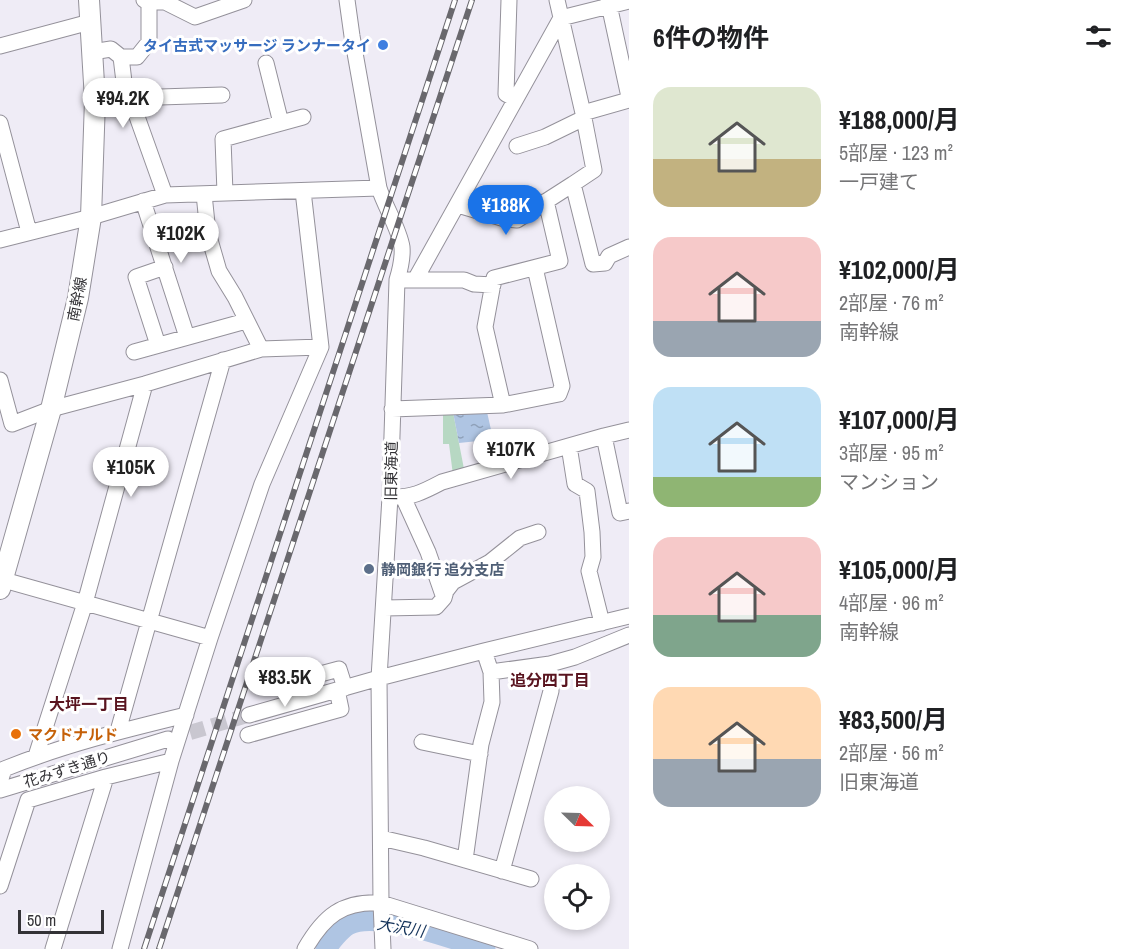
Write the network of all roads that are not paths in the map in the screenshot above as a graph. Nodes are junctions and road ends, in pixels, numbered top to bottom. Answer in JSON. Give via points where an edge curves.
{"nodes":[{"id":1,"x":89,"y":0,"type":"edge"},
{"id":2,"x":244,"y":0,"type":"edge"},
{"id":3,"x":347,"y":0,"type":"edge"},
{"id":4,"x":508,"y":0,"type":"edge"},
{"id":5,"x":557,"y":0,"type":"edge"},
{"id":6,"x":152,"y":1,"type":"edge"},
{"id":7,"x":629,"y":1,"type":"edge"},
{"id":8,"x":608,"y":3,"type":"edge"},
{"id":9,"x":561,"y":18,"type":"junction"},
{"id":10,"x":90,"y":22,"type":"junction"},
{"id":11,"x":0,"y":46,"type":"edge"},
{"id":12,"x":93,"y":52,"type":"junction"},
{"id":13,"x":121,"y":57,"type":"junction"},
{"id":14,"x":266,"y":63,"type":"dead end"},
{"id":15,"x":222,"y":95,"type":"dead end"},
{"id":16,"x":128,"y":96,"type":"junction"},
{"id":17,"x":515,"y":99,"type":"junction"},
{"id":18,"x":629,"y":99,"type":"edge"},
{"id":19,"x":95,"y":100,"type":"junction"},
{"id":20,"x":584,"y":116,"type":"junction"},
{"id":21,"x":303,"y":117,"type":"dead end"},
{"id":22,"x":0,"y":123,"type":"edge"},
{"id":23,"x":282,"y":123,"type":"junction"},
{"id":24,"x":517,"y":146,"type":"dead end"},
{"id":25,"x":573,"y":184,"type":"junction"},
{"id":26,"x":379,"y":188,"type":"junction"},
{"id":27,"x":303,"y":191,"type":"junction"},
{"id":28,"x":225,"y":193,"type":"junction"},
{"id":29,"x":204,"y":194,"type":"junction"},
{"id":30,"x":165,"y":195,"type":"junction"},
{"id":31,"x":143,"y":201,"type":"junction"},
{"id":32,"x":546,"y":201,"type":"junction"},
{"id":33,"x":458,"y":205,"type":"junction"},
{"id":34,"x":91,"y":217,"type":"junction"},
{"id":35,"x":29,"y":232,"type":"junction"},
{"id":36,"x":0,"y":240,"type":"edge"},
{"id":37,"x":629,"y":247,"type":"edge"},
{"id":38,"x":165,"y":267,"type":"junction"},
{"id":39,"x":535,"y":268,"type":"junction"},
{"id":40,"x":397,"y":280,"type":"junction"},
{"id":41,"x":415,"y":280,"type":"junction"},
{"id":42,"x":493,"y":285,"type":"junction"},
{"id":43,"x":246,"y":321,"type":"junction"},
{"id":44,"x":187,"y":337,"type":"junction"},
{"id":45,"x":158,"y":345,"type":"junction"},
{"id":46,"x":321,"y":347,"type":"junction"},
{"id":47,"x":261,"y":349,"type":"junction"},
{"id":48,"x":134,"y":352,"type":"dead end"},
{"id":49,"x":223,"y":360,"type":"junction"},
{"id":50,"x":145,"y":384,"type":"junction"},
{"id":51,"x":1,"y":389,"type":"edge"},
{"id":52,"x":503,"y":405,"type":"junction"},
{"id":53,"x":51,"y":409,"type":"junction"},
{"id":54,"x":392,"y":410,"type":"junction"},
{"id":55,"x":6,"y":426,"type":"edge"},
{"id":56,"x":629,"y":430,"type":"edge"},
{"id":57,"x":604,"y":436,"type":"junction"},
{"id":58,"x":569,"y":446,"type":"junction"},
{"id":59,"x":397,"y":497,"type":"junction"},
{"id":60,"x":629,"y":511,"type":"edge"},
{"id":61,"x":538,"y":532,"type":"dead end"},
{"id":62,"x":1,"y":582,"type":"edge"},
{"id":63,"x":444,"y":598,"type":"junction"},
{"id":64,"x":85,"y":603,"type":"junction"},
{"id":65,"x":384,"y":608,"type":"junction"},
{"id":66,"x":629,"y":616,"type":"edge"},
{"id":67,"x":148,"y":621,"type":"junction"},
{"id":68,"x":600,"y":623,"type":"junction"},
{"id":69,"x":629,"y":636,"type":"edge"},
{"id":70,"x":210,"y":638,"type":"junction"},
{"id":71,"x":604,"y":645,"type":"junction"},
{"id":72,"x":484,"y":651,"type":"junction"},
{"id":73,"x":550,"y":664,"type":"junction"},
{"id":74,"x":490,"y":672,"type":"junction"},
{"id":75,"x":379,"y":678,"type":"junction"},
{"id":76,"x":283,"y":684,"type":"dead end"},
{"id":77,"x":341,"y":689,"type":"junction"},
{"id":78,"x":186,"y":715,"type":"junction"},
{"id":79,"x":249,"y":715,"type":"tunnel mouth"},
{"id":80,"x":118,"y":731,"type":"junction"},
{"id":81,"x":248,"y":735,"type":"dead end"},
{"id":82,"x":168,"y":739,"type":"tunnel mouth"},
{"id":83,"x":422,"y":742,"type":"dead end"},
{"id":84,"x":480,"y":754,"type":"junction"},
{"id":85,"x":36,"y":756,"type":"junction"},
{"id":86,"x":171,"y":761,"type":"junction"},
{"id":87,"x":106,"y":777,"type":"junction"},
{"id":88,"x":0,"y":782,"type":"edge"},
{"id":89,"x":0,"y":791,"type":"edge"},
{"id":90,"x":28,"y":800,"type":"junction"},
{"id":91,"x":381,"y":838,"type":"junction"},
{"id":92,"x":465,"y":860,"type":"junction"},
{"id":93,"x":502,"y":870,"type":"junction"},
{"id":94,"x":531,"y":879,"type":"dead end"},
{"id":95,"x":0,"y":886,"type":"edge"},
{"id":96,"x":381,"y":903,"type":"junction"},
{"id":97,"x":383,"y":942,"type":"edge"},
{"id":98,"x":53,"y":949,"type":"edge"},
{"id":99,"x":120,"y":949,"type":"edge"},
{"id":100,"x":305,"y":949,"type":"edge"},
{"id":101,"x":530,"y":949,"type":"edge"}],
"edges":[{"from":1,"to":10,"type":"main road","name":"南幹線"},
{"from":2,"to":6,"type":"street","via":[[195,17],[165,2]]},
{"from":3,"to":26,"type":"street","name":"旧東海道"},
{"from":4,"to":17,"type":"street","via":[[506,94]]},
{"from":5,"to":9,"type":"street"},
{"from":6,"to":13,"type":"street","via":[[149,42],[137,57]]},
{"from":7,"to":8,"type":"street"},
{"from":8,"to":9,"type":"street"},
{"from":8,"to":18,"type":"street"},
{"from":9,"to":17,"type":"street"},
{"from":9,"to":20,"type":"street"},
{"from":10,"to":11,"type":"street"},
{"from":10,"to":12,"type":"main road","name":"南幹線"},
{"from":12,"to":13,"type":"street","via":[[111,49]]},
{"from":12,"to":19,"type":"main road","name":"南幹線"},
{"from":13,"to":16,"type":"street"},
{"from":14,"to":23,"type":"street"},
{"from":15,"to":16,"type":"street"},
{"from":16,"to":19,"type":"street"},
{"from":16,"to":30,"type":"street"},
{"from":17,"to":33,"type":"street"},
{"from":18,"to":20,"type":"street"},
{"from":19,"to":34,"type":"main road","name":"南幹線"},
{"from":20,"to":24,"type":"street","via":[[545,137]]},
{"from":20,"to":25,"type":"street","via":[[594,170]]},
{"from":21,"to":23,"type":"street"},
{"from":22,"to":35,"type":"street"},
{"from":23,"to":28,"type":"street","via":[[223,139]]},
{"from":25,"to":32,"type":"street"},
{"from":25,"to":37,"type":"street","via":[[593,264],[605,263],[609,256]]},
{"from":26,"to":27,"type":"street"},
{"from":26,"to":40,"type":"street","name":"旧東海道","via":[[402,247]]},
{"from":27,"to":28,"type":"street"},
{"from":27,"to":46,"type":"street"},
{"from":28,"to":29,"type":"street"},
{"from":29,"to":30,"type":"street"},
{"from":29,"to":43,"type":"street","via":[[207,233],[219,271]]},
{"from":30,"to":31,"type":"street"},
{"from":31,"to":34,"type":"street"},
{"from":31,"to":38,"type":"street"},
{"from":32,"to":33,"type":"street","via":[[517,220]]},
{"from":32,"to":39,"type":"street","via":[[560,261]]},
{"from":33,"to":41,"type":"street"},
{"from":34,"to":35,"type":"street"},
{"from":34,"to":53,"type":"main road","name":"南幹線","via":[[78,297]]},
{"from":35,"to":36,"type":"street"},
{"from":38,"to":44,"type":"street"},
{"from":38,"to":45,"type":"street","via":[[135,277]]},
{"from":39,"to":42,"type":"street","via":[[494,278]]},
{"from":39,"to":52,"type":"street","via":[[562,386],[559,394]]},
{"from":40,"to":41,"type":"street"},
{"from":40,"to":54,"type":"street","name":"旧東海道"},
{"from":41,"to":42,"type":"street","via":[[464,280],[474,285]]},
{"from":42,"to":52,"type":"street","via":[[485,327]]},
{"from":43,"to":44,"type":"street"},
{"from":43,"to":47,"type":"street"},
{"from":44,"to":45,"type":"street"},
{"from":45,"to":48,"type":"street"},
{"from":46,"to":47,"type":"street"},
{"from":46,"to":70,"type":"street","via":[[262,484]]},
{"from":47,"to":49,"type":"street"},
{"from":49,"to":50,"type":"street"},
{"from":49,"to":67,"type":"street"},
{"from":50,"to":53,"type":"street"},
{"from":50,"to":64,"type":"street"},
{"from":51,"to":55,"type":"street"},
{"from":52,"to":54,"type":"street"},
{"from":53,"to":55,"type":"street"},
{"from":53,"to":62,"type":"main road","name":"南幹線"},
{"from":54,"to":59,"type":"street","name":"旧東海道"},
{"from":56,"to":57,"type":"street"},
{"from":57,"to":58,"type":"street"},
{"from":57,"to":60,"type":"street","via":[[620,513]]},
{"from":58,"to":59,"type":"street","via":[[442,482],[421,494]]},
{"from":58,"to":68,"type":"street","via":[[575,484],[587,491],[593,541],[589,571]]},
{"from":59,"to":63,"type":"street","via":[[428,552]]},
{"from":59,"to":65,"type":"street","name":"旧東海道"},
{"from":61,"to":63,"type":"street","via":[[520,538],[490,562],[453,582]]},
{"from":62,"to":64,"type":"street"},
{"from":63,"to":65,"type":"street","via":[[436,607]]},
{"from":64,"to":67,"type":"street"},
{"from":64,"to":85,"type":"street"},
{"from":65,"to":75,"type":"street","name":"旧東海道"},
{"from":66,"to":68,"type":"street"},
{"from":67,"to":70,"type":"street"},
{"from":67,"to":80,"type":"street"},
{"from":68,"to":71,"type":"street"},
{"from":68,"to":72,"type":"street"},
{"from":69,"to":71,"type":"street"},
{"from":70,"to":78,"type":"street"},
{"from":71,"to":73,"type":"street"},
{"from":72,"to":74,"type":"street"},
{"from":72,"to":75,"type":"street"},
{"from":73,"to":74,"type":"street"},
{"from":73,"to":93,"type":"street","via":[[551,692]]},
{"from":74,"to":84,"type":"street","via":[[492,702]]},
{"from":75,"to":77,"type":"street"},
{"from":75,"to":91,"type":"street","name":"旧東海道"},
{"from":76,"to":77,"type":"street","via":[[339,669]]},
{"from":77,"to":79,"type":"street"},
{"from":77,"to":81,"type":"street","via":[[341,709]]},
{"from":78,"to":80,"type":"street"},
{"from":78,"to":86,"type":"street"},
{"from":80,"to":85,"type":"street"},
{"from":82,"to":89,"type":"street","name":"花みずき通り"},
{"from":83,"to":84,"type":"street"},
{"from":84,"to":92,"type":"street"},
{"from":85,"to":88,"type":"street","via":[[4,769]]},
{"from":86,"to":87,"type":"street"},
{"from":86,"to":99,"type":"street"},
{"from":87,"to":90,"type":"street"},
{"from":87,"to":98,"type":"street"},
{"from":89,"to":90,"type":"street","via":[[18,800]]},
{"from":90,"to":95,"type":"street"},
{"from":91,"to":92,"type":"street"},
{"from":91,"to":96,"type":"street","name":"旧東海道"},
{"from":92,"to":93,"type":"street"},
{"from":93,"to":94,"type":"street"},
{"from":96,"to":97,"type":"street","name":"旧東海道"},
{"from":96,"to":100,"type":"street","via":[[345,907],[326,921]]},
{"from":96,"to":101,"type":"street"}]}
